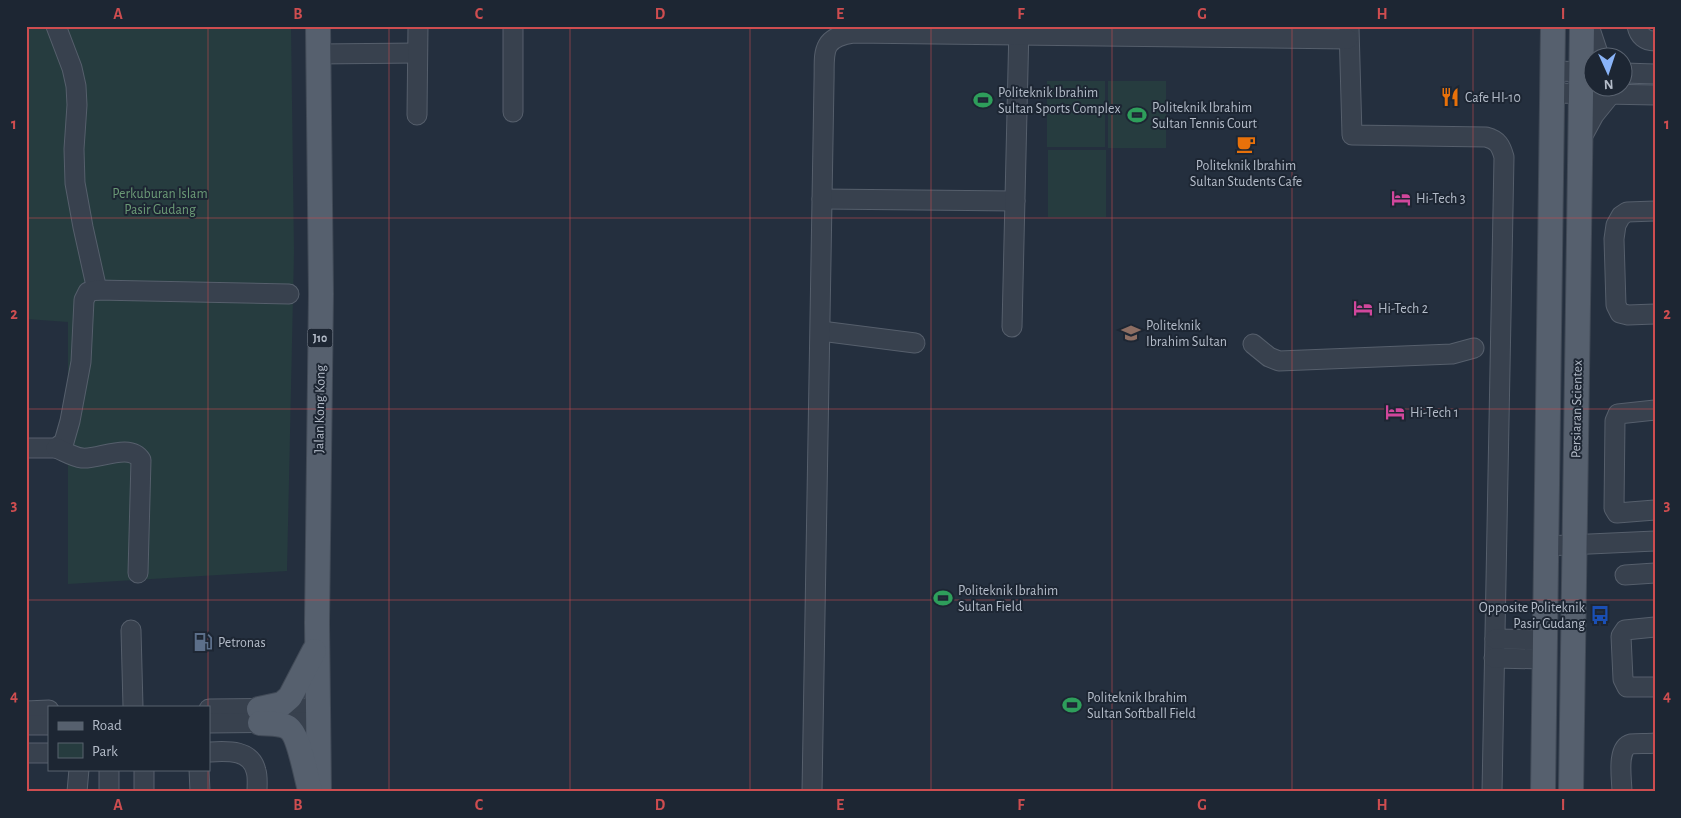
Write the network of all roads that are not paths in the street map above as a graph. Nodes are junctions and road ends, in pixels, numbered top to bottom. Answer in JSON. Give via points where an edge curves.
{"nodes":[{"id":1,"x":56,"y":26,"type":"edge"},
{"id":2,"x":318,"y":26,"type":"edge"},
{"id":3,"x":418,"y":26,"type":"edge"},
{"id":4,"x":513,"y":26,"type":"edge"},
{"id":5,"x":1553,"y":26,"type":"edge"},
{"id":6,"x":1582,"y":26,"type":"edge"},
{"id":7,"x":1589,"y":26,"type":"edge"},
{"id":8,"x":1637,"y":26,"type":"edge"},
{"id":9,"x":1019,"y":31,"type":"edge"},
{"id":10,"x":1348,"y":33,"type":"edge"},
{"id":11,"x":1655,"y":41,"type":"edge"},
{"id":12,"x":1596,"y":48,"type":"edge"},
{"id":13,"x":418,"y":53,"type":"junction"},
{"id":14,"x":318,"y":54,"type":"junction"},
{"id":15,"x":1584,"y":61,"type":"edge"},
{"id":16,"x":1634,"y":72,"type":"edge"},
{"id":17,"x":1655,"y":74,"type":"edge"},
{"id":18,"x":1584,"y":79,"type":"edge"},
{"id":19,"x":1552,"y":82,"type":"junction"},
{"id":20,"x":1584,"y":91,"type":"edge"},
{"id":21,"x":1634,"y":95,"type":"edge"},
{"id":22,"x":1655,"y":95,"type":"edge"},
{"id":23,"x":1608,"y":98,"type":"edge"},
{"id":24,"x":513,"y":112,"type":"dead end"},
{"id":25,"x":417,"y":114,"type":"dead end"},
{"id":26,"x":1580,"y":139,"type":"junction"},
{"id":27,"x":822,"y":199,"type":"junction"},
{"id":28,"x":1015,"y":202,"type":"junction"},
{"id":29,"x":1655,"y":211,"type":"edge"},
{"id":30,"x":97,"y":290,"type":"junction"},
{"id":31,"x":289,"y":294,"type":"dead end"},
{"id":32,"x":1655,"y":314,"type":"edge"},
{"id":33,"x":1012,"y":327,"type":"dead end"},
{"id":34,"x":821,"y":331,"type":"junction"},
{"id":35,"x":915,"y":343,"type":"dead end"},
{"id":36,"x":1254,"y":344,"type":"dead end"},
{"id":37,"x":1474,"y":348,"type":"dead end"},
{"id":38,"x":1655,"y":410,"type":"edge"},
{"id":39,"x":26,"y":448,"type":"edge"},
{"id":40,"x":56,"y":448,"type":"junction"},
{"id":41,"x":1655,"y":510,"type":"edge"},
{"id":42,"x":1655,"y":540,"type":"edge"},
{"id":43,"x":1574,"y":545,"type":"junction"},
{"id":44,"x":1546,"y":546,"type":"junction"},
{"id":45,"x":138,"y":573,"type":"dead end"},
{"id":46,"x":1655,"y":573,"type":"edge"},
{"id":47,"x":1625,"y":575,"type":"dead end"},
{"id":48,"x":1655,"y":627,"type":"edge"},
{"id":49,"x":131,"y":630,"type":"dead end"},
{"id":50,"x":317,"y":645,"type":"junction"},
{"id":51,"x":1495,"y":649,"type":"junction"},
{"id":52,"x":1545,"y":650,"type":"junction"},
{"id":53,"x":1655,"y":687,"type":"edge"},
{"id":54,"x":133,"y":706,"type":"edge"},
{"id":55,"x":210,"y":709,"type":"edge"},
{"id":56,"x":48,"y":710,"type":"edge"},
{"id":57,"x":26,"y":711,"type":"edge"},
{"id":58,"x":317,"y":715,"type":"junction"},
{"id":59,"x":259,"y":716,"type":"junction"},
{"id":60,"x":210,"y":724,"type":"edge"},
{"id":61,"x":26,"y":725,"type":"edge"},
{"id":62,"x":48,"y":725,"type":"edge"},
{"id":63,"x":1655,"y":743,"type":"edge"},
{"id":64,"x":26,"y":752,"type":"edge"},
{"id":65,"x":210,"y":752,"type":"edge"},
{"id":66,"x":48,"y":753,"type":"edge"},
{"id":67,"x":79,"y":770,"type":"edge"},
{"id":68,"x":109,"y":770,"type":"edge"},
{"id":69,"x":144,"y":770,"type":"edge"},
{"id":70,"x":199,"y":770,"type":"edge"},
{"id":71,"x":77,"y":792,"type":"edge"},
{"id":72,"x":109,"y":792,"type":"edge"},
{"id":73,"x":144,"y":792,"type":"edge"},
{"id":74,"x":200,"y":792,"type":"edge"},
{"id":75,"x":257,"y":792,"type":"edge"},
{"id":76,"x":310,"y":792,"type":"edge"},
{"id":77,"x":319,"y":792,"type":"edge"},
{"id":78,"x":812,"y":792,"type":"edge"},
{"id":79,"x":1492,"y":792,"type":"edge"},
{"id":80,"x":1543,"y":792,"type":"edge"},
{"id":81,"x":1571,"y":792,"type":"edge"},
{"id":82,"x":1622,"y":792,"type":"edge"}],
"edges":[{"from":1,"to":30,"type":"street","via":[[76,86],[75,183]]},
{"from":2,"to":14,"type":"main road","name":"Jalan Kong Kong","number":"J10"},
{"from":3,"to":13,"type":"street"},
{"from":4,"to":24,"type":"street"},
{"from":5,"to":19,"type":"main road","name":"Persiaran Scientex"},
{"from":6,"to":15,"type":"main road","name":"Persiaran Scientex"},
{"from":7,"to":12,"type":"street"},
{"from":8,"to":11,"type":"street","via":[[1645,39]]},
{"from":9,"to":10,"type":"street"},
{"from":9,"to":27,"type":"street","via":[[853,33],[831,40],[825,56]]},
{"from":9,"to":28,"type":"street"},
{"from":10,"to":51,"type":"street","via":[[1352,135],[1486,137],[1495,139],[1504,157]]},
{"from":13,"to":14,"type":"street"},
{"from":13,"to":25,"type":"street"},
{"from":14,"to":50,"type":"main road","name":"Jalan Kong Kong","number":"J10","via":[[321,294]]},
{"from":16,"to":17,"type":"street"},
{"from":18,"to":19,"type":"street"},
{"from":19,"to":44,"type":"main road","name":"Persiaran Scientex"},
{"from":20,"to":26,"type":"main road","name":"Persiaran Scientex"},
{"from":21,"to":22,"type":"street"},
{"from":23,"to":26,"type":"street"},
{"from":26,"to":43,"type":"main road","name":"Persiaran Scientex"},
{"from":27,"to":28,"type":"street"},
{"from":27,"to":34,"type":"street"},
{"from":28,"to":33,"type":"street"},
{"from":29,"to":32,"type":"street","via":[[1627,212],[1621,216],[1614,239],[1616,304],[1620,313]]},
{"from":30,"to":31,"type":"street"},
{"from":30,"to":40,"type":"street","via":[[88,292],[84,300],[81,362],[64,442]]},
{"from":34,"to":35,"type":"street"},
{"from":34,"to":78,"type":"street"},
{"from":36,"to":37,"type":"street","via":[[1279,361],[1452,354]]},
{"from":38,"to":41,"type":"street","via":[[1618,414],[1614,501],[1617,512]]},
{"from":39,"to":40,"type":"street"},
{"from":40,"to":45,"type":"street","via":[[83,458],[123,452],[138,455],[141,460]]},
{"from":42,"to":43,"type":"street"},
{"from":43,"to":44,"type":"street"},
{"from":43,"to":81,"type":"main road","name":"Persiaran Scientex"},
{"from":44,"to":52,"type":"main road","name":"Persiaran Scientex"},
{"from":46,"to":47,"type":"street"},
{"from":48,"to":53,"type":"street","via":[[1625,630],[1621,636],[1623,679],[1627,687]]},
{"from":49,"to":54,"type":"street"},
{"from":50,"to":58,"type":"main road","name":"Jalan Kong Kong","number":"J10"},
{"from":50,"to":59,"type":"main road","via":[[290,697]]},
{"from":51,"to":52,"type":"street"},
{"from":51,"to":79,"type":"street"},
{"from":52,"to":80,"type":"main road","name":"Persiaran Scientex"},
{"from":55,"to":59,"type":"street"},
{"from":56,"to":57,"type":"street"},
{"from":58,"to":59,"type":"street"},
{"from":58,"to":77,"type":"main road","name":"Jalan Kong Kong","number":"J10"},
{"from":59,"to":60,"type":"street"},
{"from":59,"to":76,"type":"main road","via":[[286,726],[295,735]]},
{"from":61,"to":62,"type":"street"},
{"from":63,"to":82,"type":"street","via":[[1625,747],[1621,753]]},
{"from":64,"to":66,"type":"street"},
{"from":65,"to":75,"type":"street","via":[[246,755],[257,772]]},
{"from":67,"to":71,"type":"street"},
{"from":68,"to":72,"type":"street"},
{"from":69,"to":73,"type":"street"},
{"from":70,"to":74,"type":"street"}]}
